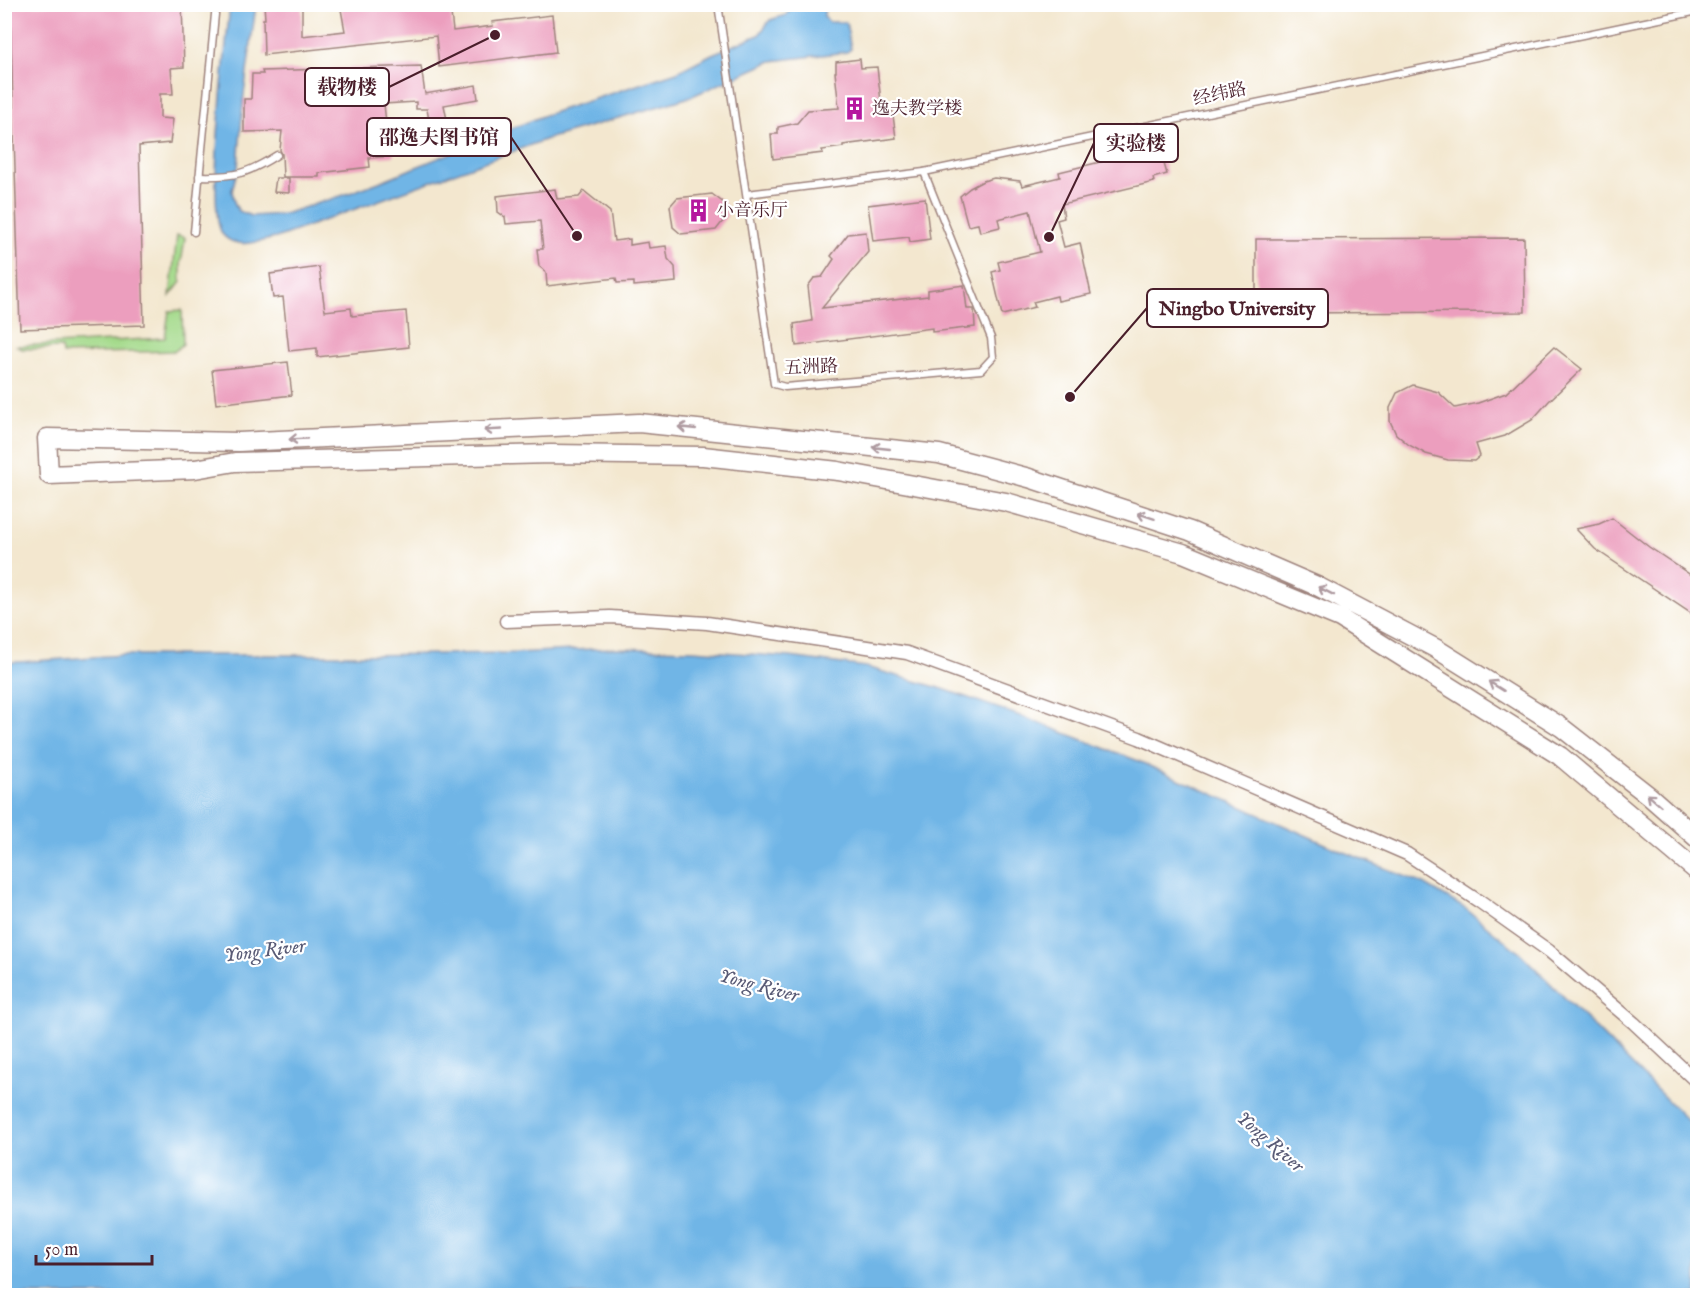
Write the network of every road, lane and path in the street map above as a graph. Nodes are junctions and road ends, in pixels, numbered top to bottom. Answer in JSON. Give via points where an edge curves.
{"nodes":[{"id":1,"x":216,"y":4,"type":"edge"},
{"id":2,"x":464,"y":4,"type":"edge"},
{"id":3,"x":494,"y":4,"type":"edge"},
{"id":4,"x":718,"y":4,"type":"edge"},
{"id":5,"x":1698,"y":11,"type":"edge"},
{"id":6,"x":277,"y":155,"type":"dead end"},
{"id":7,"x":924,"y":172,"type":"junction"},
{"id":8,"x":199,"y":176,"type":"junction"},
{"id":9,"x":747,"y":194,"type":"junction"},
{"id":10,"x":194,"y":232,"type":"dead end"},
{"id":11,"x":506,"y":621,"type":"dead end"},
{"id":12,"x":1698,"y":839,"type":"edge"},
{"id":13,"x":1698,"y":872,"type":"edge"},
{"id":14,"x":1698,"y":1083,"type":"edge"}],
"edges":[{"from":1,"to":8,"type":"lane"},
{"from":2,"to":3,"type":"lane","via":[[465,8]]},
{"from":4,"to":9,"type":"lane","name":"五洲路"},
{"from":5,"to":7,"type":"lane","name":"经纬路"},
{"from":6,"to":8,"type":"lane","via":[[234,176]]},
{"from":7,"to":9,"type":"lane","name":"经纬路"},
{"from":7,"to":9,"type":"lane","name":"五洲路","via":[[991,338],[993,357],[981,370],[785,387],[774,384]]},
{"from":8,"to":10,"type":"lane"},
{"from":11,"to":14,"type":"street","via":[[610,617],[707,623],[907,653],[1139,738],[1407,854],[1549,951]]},
{"from":12,"to":13,"type":"street","one_way":true,"via":[[1560,728],[1435,648],[1319,587],[1190,531],[1029,478],[939,454],[639,423],[239,442],[47,438],[49,475],[195,469],[235,462],[551,454],[704,456],[838,471],[1006,502],[1183,553],[1340,618],[1560,756]]}]}
